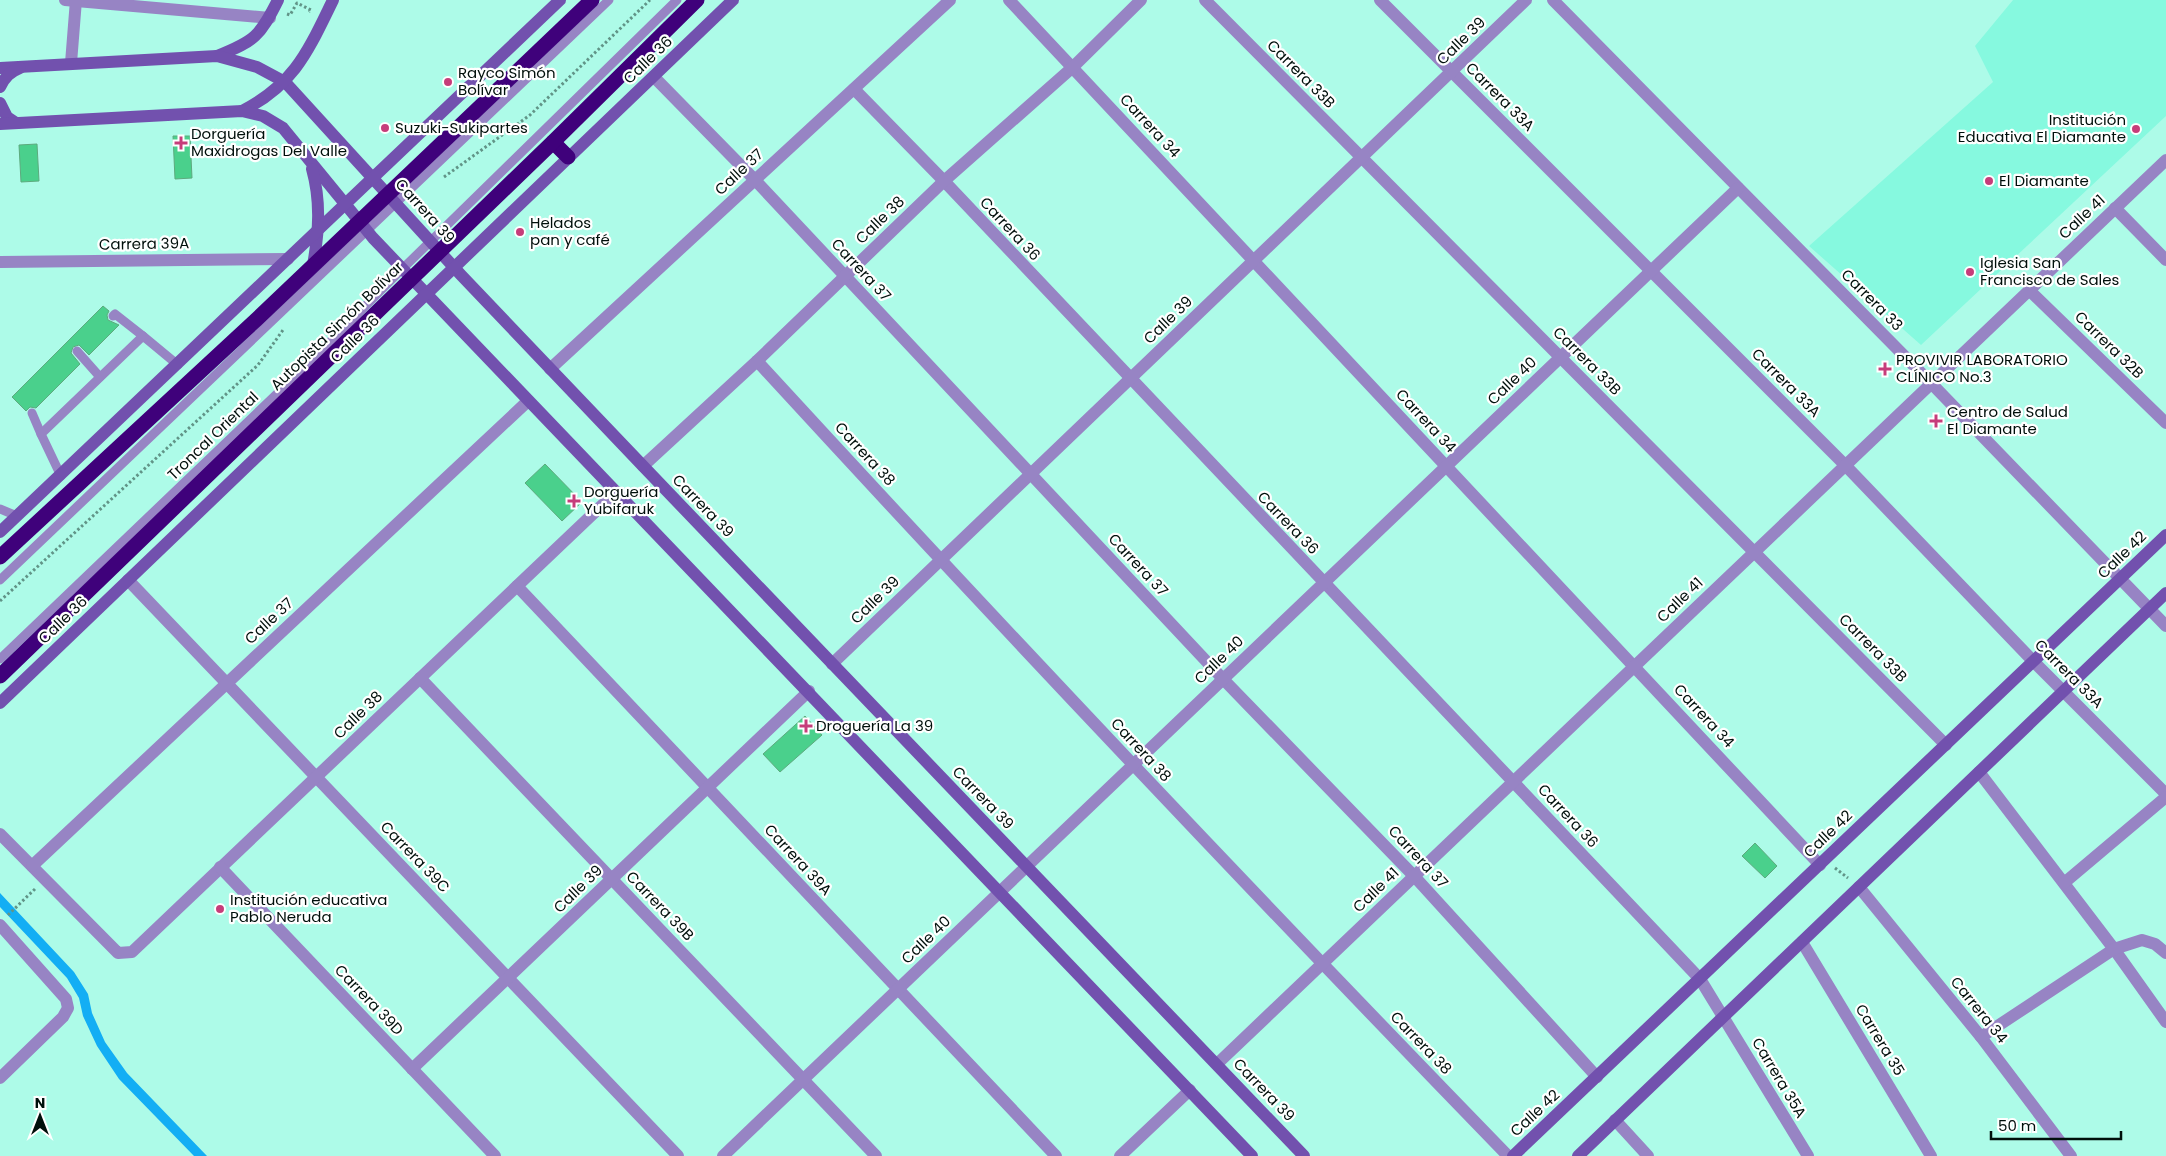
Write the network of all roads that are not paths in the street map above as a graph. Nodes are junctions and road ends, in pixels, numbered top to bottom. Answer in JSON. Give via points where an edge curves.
{"nodes":[{"id":1,"x":73,"y":0,"type":"edge"},
{"id":2,"x":333,"y":0,"type":"edge"},
{"id":3,"x":560,"y":0,"type":"edge"},
{"id":4,"x":592,"y":0,"type":"edge"},
{"id":5,"x":609,"y":0,"type":"edge"},
{"id":6,"x":677,"y":0,"type":"edge"},
{"id":7,"x":697,"y":0,"type":"edge"},
{"id":8,"x":733,"y":0,"type":"edge"},
{"id":9,"x":950,"y":0,"type":"edge"},
{"id":10,"x":1009,"y":0,"type":"edge"},
{"id":11,"x":1141,"y":0,"type":"edge"},
{"id":12,"x":1205,"y":0,"type":"edge"},
{"id":13,"x":1380,"y":0,"type":"edge"},
{"id":14,"x":1526,"y":0,"type":"edge"},
{"id":15,"x":1554,"y":0,"type":"edge"},
{"id":16,"x":274,"y":8,"type":"edge"},
{"id":17,"x":217,"y":56,"type":"junction"},
{"id":18,"x":70,"y":63,"type":"junction"},
{"id":19,"x":22,"y":66,"type":"junction"},
{"id":20,"x":1073,"y":67,"type":"junction"},
{"id":21,"x":0,"y":68,"type":"edge"},
{"id":22,"x":1451,"y":72,"type":"junction"},
{"id":23,"x":654,"y":77,"type":"junction"},
{"id":24,"x":285,"y":82,"type":"junction"},
{"id":25,"x":0,"y":87,"type":"edge"},
{"id":26,"x":854,"y":89,"type":"junction"},
{"id":27,"x":0,"y":103,"type":"edge"},
{"id":28,"x":242,"y":112,"type":"junction"},
{"id":29,"x":16,"y":123,"type":"junction"},
{"id":30,"x":0,"y":124,"type":"edge"},
{"id":31,"x":553,"y":142,"type":"junction"},
{"id":32,"x":568,"y":157,"type":"junction"},
{"id":33,"x":1362,"y":158,"type":"junction"},
{"id":34,"x":2166,"y":160,"type":"edge"},
{"id":35,"x":310,"y":162,"type":"junction"},
{"id":36,"x":374,"y":178,"type":"junction"},
{"id":37,"x":754,"y":180,"type":"junction"},
{"id":38,"x":944,"y":181,"type":"junction"},
{"id":39,"x":1738,"y":188,"type":"junction"},
{"id":40,"x":396,"y":203,"type":"junction"},
{"id":41,"x":346,"y":206,"type":"junction"},
{"id":42,"x":2115,"y":208,"type":"junction"},
{"id":43,"x":363,"y":226,"type":"junction"},
{"id":44,"x":319,"y":231,"type":"junction"},
{"id":45,"x":435,"y":246,"type":"junction"},
{"id":46,"x":288,"y":259,"type":"junction"},
{"id":47,"x":2166,"y":260,"type":"edge"},
{"id":48,"x":1253,"y":261,"type":"junction"},
{"id":49,"x":0,"y":262,"type":"edge"},
{"id":50,"x":313,"y":265,"type":"junction"},
{"id":51,"x":454,"y":267,"type":"junction"},
{"id":52,"x":1650,"y":271,"type":"junction"},
{"id":53,"x":407,"y":274,"type":"junction"},
{"id":54,"x":844,"y":277,"type":"junction"},
{"id":55,"x":2030,"y":290,"type":"junction"},
{"id":56,"x":426,"y":294,"type":"junction"},
{"id":57,"x":113,"y":316,"type":"dead end"},
{"id":58,"x":143,"y":336,"type":"junction"},
{"id":59,"x":76,"y":351,"type":"dead end"},
{"id":60,"x":1560,"y":357,"type":"junction"},
{"id":61,"x":757,"y":361,"type":"junction"},
{"id":62,"x":178,"y":365,"type":"junction"},
{"id":63,"x":550,"y":369,"type":"junction"},
{"id":64,"x":313,"y":374,"type":"junction"},
{"id":65,"x":100,"y":377,"type":"junction"},
{"id":66,"x":1130,"y":379,"type":"junction"},
{"id":67,"x":1932,"y":383,"type":"junction"},
{"id":68,"x":328,"y":388,"type":"junction"},
{"id":69,"x":528,"y":400,"type":"junction"},
{"id":70,"x":32,"y":413,"type":"dead end"},
{"id":71,"x":2166,"y":423,"type":"edge"},
{"id":72,"x":41,"y":434,"type":"junction"},
{"id":73,"x":1845,"y":465,"type":"junction"},
{"id":74,"x":643,"y":466,"type":"junction"},
{"id":75,"x":1446,"y":466,"type":"junction"},
{"id":76,"x":1030,"y":474,"type":"junction"},
{"id":77,"x":61,"y":476,"type":"junction"},
{"id":78,"x":616,"y":492,"type":"junction"},
{"id":79,"x":0,"y":509,"type":"edge"},
{"id":80,"x":17,"y":516,"type":"junction"},
{"id":81,"x":0,"y":532,"type":"edge"},
{"id":82,"x":2166,"y":535,"type":"edge"},
{"id":83,"x":1755,"y":551,"type":"junction"},
{"id":84,"x":0,"y":558,"type":"edge"},
{"id":85,"x":940,"y":560,"type":"junction"},
{"id":86,"x":2120,"y":579,"type":"junction"},
{"id":87,"x":0,"y":580,"type":"edge"},
{"id":88,"x":128,"y":580,"type":"junction"},
{"id":89,"x":1323,"y":583,"type":"junction"},
{"id":90,"x":517,"y":586,"type":"junction"},
{"id":91,"x":2166,"y":593,"type":"edge"},
{"id":92,"x":2150,"y":609,"type":"junction"},
{"id":93,"x":2166,"y":626,"type":"edge"},
{"id":94,"x":0,"y":659,"type":"edge"},
{"id":95,"x":2033,"y":661,"type":"junction"},
{"id":96,"x":832,"y":664,"type":"junction"},
{"id":97,"x":1635,"y":666,"type":"junction"},
{"id":98,"x":0,"y":676,"type":"edge"},
{"id":99,"x":420,"y":678,"type":"junction"},
{"id":100,"x":1223,"y":679,"type":"junction"},
{"id":101,"x":227,"y":683,"type":"junction"},
{"id":102,"x":809,"y":691,"type":"junction"},
{"id":103,"x":2063,"y":691,"type":"junction"},
{"id":104,"x":0,"y":703,"type":"edge"},
{"id":105,"x":1946,"y":745,"type":"junction"},
{"id":106,"x":1132,"y":765,"type":"junction"},
{"id":107,"x":1979,"y":772,"type":"junction"},
{"id":108,"x":316,"y":777,"type":"junction"},
{"id":109,"x":1513,"y":782,"type":"junction"},
{"id":110,"x":707,"y":788,"type":"junction"},
{"id":111,"x":2166,"y":795,"type":"edge"},
{"id":112,"x":0,"y":834,"type":"edge"},
{"id":113,"x":1822,"y":862,"type":"junction"},
{"id":114,"x":32,"y":866,"type":"junction"},
{"id":115,"x":220,"y":867,"type":"junction"},
{"id":116,"x":1026,"y":867,"type":"junction"},
{"id":117,"x":1414,"y":876,"type":"junction"},
{"id":118,"x":611,"y":879,"type":"junction"},
{"id":119,"x":2064,"y":883,"type":"junction"},
{"id":120,"x":1859,"y":887,"type":"junction"},
{"id":121,"x":999,"y":892,"type":"junction"},
{"id":122,"x":3,"y":921,"type":"edge"},
{"id":123,"x":1802,"y":942,"type":"junction"},
{"id":124,"x":2114,"y":949,"type":"junction"},
{"id":125,"x":2166,"y":953,"type":"edge"},
{"id":126,"x":1322,"y":964,"type":"junction"},
{"id":127,"x":508,"y":978,"type":"junction"},
{"id":128,"x":1700,"y":979,"type":"junction"},
{"id":129,"x":897,"y":990,"type":"junction"},
{"id":130,"x":1723,"y":1017,"type":"junction"},
{"id":131,"x":2166,"y":1022,"type":"edge"},
{"id":132,"x":1981,"y":1037,"type":"junction"},
{"id":133,"x":1216,"y":1064,"type":"junction"},
{"id":134,"x":412,"y":1069,"type":"junction"},
{"id":135,"x":1597,"y":1077,"type":"junction"},
{"id":136,"x":0,"y":1078,"type":"edge"},
{"id":137,"x":802,"y":1080,"type":"junction"},
{"id":138,"x":1190,"y":1090,"type":"junction"},
{"id":139,"x":1615,"y":1120,"type":"junction"},
{"id":140,"x":495,"y":1156,"type":"edge"},
{"id":141,"x":678,"y":1156,"type":"edge"},
{"id":142,"x":722,"y":1156,"type":"edge"},
{"id":143,"x":876,"y":1156,"type":"edge"},
{"id":144,"x":1056,"y":1156,"type":"edge"},
{"id":145,"x":1120,"y":1156,"type":"edge"},
{"id":146,"x":1252,"y":1156,"type":"edge"},
{"id":147,"x":1304,"y":1156,"type":"edge"},
{"id":148,"x":1508,"y":1156,"type":"edge"},
{"id":149,"x":1513,"y":1156,"type":"edge"},
{"id":150,"x":1578,"y":1156,"type":"edge"},
{"id":151,"x":1648,"y":1156,"type":"edge"},
{"id":152,"x":1808,"y":1156,"type":"edge"},
{"id":153,"x":1931,"y":1156,"type":"edge"},
{"id":154,"x":2071,"y":1156,"type":"edge"}],
"edges":[{"from":1,"to":16,"type":"street"},
{"from":1,"to":18,"type":"street"},
{"from":2,"to":24,"type":"main road","via":[[309,50]]},
{"from":3,"to":36,"type":"main road"},
{"from":4,"to":40,"type":"highway"},
{"from":5,"to":40,"type":"lane"},
{"from":6,"to":45,"type":"lane","via":[[444,228]]},
{"from":7,"to":31,"type":"highway","name":"Autopista Simón Bolívar"},
{"from":8,"to":23,"type":"main road","name":"Calle 36"},
{"from":9,"to":26,"type":"street","name":"Calle 37"},
{"from":10,"to":20,"type":"street","name":"Carrera 34"},
{"from":11,"to":20,"type":"street","name":"Calle 38"},
{"from":12,"to":33,"type":"street","name":"Carrera 33B"},
{"from":13,"to":22,"type":"street","name":"Carrera 33A"},
{"from":14,"to":22,"type":"street","name":"Calle 39"},
{"from":15,"to":39,"type":"street","name":"Carrera 33"},
{"from":16,"to":17,"type":"main road","via":[[255,37]]},
{"from":17,"to":18,"type":"main road","name":"Carrera 39"},
{"from":17,"to":24,"type":"main road","name":"Carrera 39","via":[[257,67]]},
{"from":18,"to":19,"type":"main road","name":"Carrera 39"},
{"from":19,"to":21,"type":"main road","name":"Carrera 39"},
{"from":19,"to":25,"type":"main road","via":[[9,74]]},
{"from":20,"to":38,"type":"street","name":"Calle 38"},
{"from":20,"to":48,"type":"street","name":"Carrera 34"},
{"from":22,"to":33,"type":"street","name":"Calle 39"},
{"from":22,"to":52,"type":"street","name":"Carrera 33A"},
{"from":23,"to":32,"type":"main road","name":"Calle 36"},
{"from":23,"to":37,"type":"street","name":"Carrera 37"},
{"from":24,"to":28,"type":"main road"},
{"from":24,"to":36,"type":"main road","name":"Carrera 39"},
{"from":26,"to":37,"type":"street","name":"Calle 37"},
{"from":26,"to":38,"type":"street","name":"Carrera 36"},
{"from":27,"to":29,"type":"main road","via":[[7,117]]},
{"from":28,"to":29,"type":"main road"},
{"from":28,"to":35,"type":"main road","via":[[263,116],[283,128]]},
{"from":29,"to":30,"type":"main road"},
{"from":31,"to":32,"type":"highway"},
{"from":31,"to":45,"type":"highway","name":"Autopista Simón Bolívar"},
{"from":32,"to":51,"type":"main road","name":"Calle 36"},
{"from":33,"to":48,"type":"street","name":"Calle 39"},
{"from":33,"to":60,"type":"street","name":"Carrera 33B"},
{"from":34,"to":42,"type":"street","name":"Calle 41"},
{"from":35,"to":41,"type":"main road"},
{"from":35,"to":44,"type":"main road","via":[[317,186]]},
{"from":36,"to":40,"type":"main road","name":"Carrera 39"},
{"from":36,"to":41,"type":"main road"},
{"from":37,"to":54,"type":"street","name":"Carrera 37"},
{"from":37,"to":63,"type":"street","name":"Calle 37"},
{"from":38,"to":54,"type":"street","name":"Calle 38"},
{"from":38,"to":66,"type":"street","name":"Carrera 36"},
{"from":39,"to":52,"type":"street","name":"Calle 40"},
{"from":39,"to":67,"type":"street","name":"Carrera 33"},
{"from":40,"to":43,"type":"highway"},
{"from":40,"to":45,"type":"main road","name":"Carrera 39"},
{"from":41,"to":43,"type":"main road"},
{"from":41,"to":44,"type":"main road"},
{"from":42,"to":47,"type":"street"},
{"from":42,"to":55,"type":"street","name":"Calle 41"},
{"from":43,"to":50,"type":"highway"},
{"from":43,"to":53,"type":"main road"},
{"from":43,"to":87,"type":"lane"},
{"from":44,"to":46,"type":"main road"},
{"from":44,"to":50,"type":"main road"},
{"from":45,"to":51,"type":"main road","name":"Carrera 39"},
{"from":45,"to":53,"type":"highway","name":"Autopista Simón Bolívar"},
{"from":46,"to":49,"type":"street","name":"Carrera 39A"},
{"from":46,"to":62,"type":"main road"},
{"from":48,"to":66,"type":"street","name":"Calle 39"},
{"from":48,"to":75,"type":"street","name":"Carrera 34"},
{"from":50,"to":84,"type":"highway"},
{"from":51,"to":56,"type":"main road","name":"Calle 36"},
{"from":51,"to":63,"type":"main road","name":"Carrera 39"},
{"from":52,"to":60,"type":"street","name":"Calle 40"},
{"from":52,"to":73,"type":"street","name":"Carrera 33A"},
{"from":53,"to":56,"type":"main road"},
{"from":53,"to":64,"type":"highway","name":"Autopista Simón Bolívar"},
{"from":53,"to":94,"type":"lane","name":"Troncal Oriental","via":[[305,367]]},
{"from":54,"to":61,"type":"street","name":"Calle 38"},
{"from":54,"to":76,"type":"street","name":"Carrera 37"},
{"from":55,"to":67,"type":"street","name":"Calle 41"},
{"from":55,"to":71,"type":"street","name":"Carrera 32B"},
{"from":56,"to":68,"type":"main road","name":"Calle 36"},
{"from":56,"to":69,"type":"main road"},
{"from":57,"to":58,"type":"lane","via":[[115,314]]},
{"from":58,"to":62,"type":"lane"},
{"from":58,"to":65,"type":"lane"},
{"from":59,"to":65,"type":"lane"},
{"from":60,"to":75,"type":"street","name":"Calle 40"},
{"from":60,"to":83,"type":"street","name":"Carrera 33B"},
{"from":61,"to":74,"type":"street","name":"Calle 38"},
{"from":61,"to":85,"type":"street","name":"Carrera 38"},
{"from":62,"to":77,"type":"main road"},
{"from":63,"to":74,"type":"main road","name":"Carrera 39"},
{"from":64,"to":68,"type":"main road"},
{"from":64,"to":98,"type":"highway","name":"Autopista Simón Bolívar"},
{"from":65,"to":72,"type":"lane"},
{"from":66,"to":76,"type":"street","name":"Calle 39"},
{"from":66,"to":89,"type":"street","name":"Carrera 36"},
{"from":67,"to":73,"type":"street","name":"Calle 41"},
{"from":67,"to":86,"type":"street","name":"Carrera 33"},
{"from":68,"to":88,"type":"main road","name":"Calle 36"},
{"from":69,"to":78,"type":"main road"},
{"from":69,"to":101,"type":"street","name":"Calle 37"},
{"from":70,"to":72,"type":"lane"},
{"from":72,"to":77,"type":"lane"},
{"from":73,"to":83,"type":"street","name":"Calle 41"},
{"from":73,"to":95,"type":"street","name":"Carrera 33A"},
{"from":74,"to":96,"type":"main road","name":"Carrera 39"},
{"from":75,"to":89,"type":"street","name":"Calle 40"},
{"from":75,"to":97,"type":"street","name":"Carrera 34"},
{"from":76,"to":85,"type":"street","name":"Calle 39"},
{"from":76,"to":100,"type":"street","name":"Carrera 37"},
{"from":77,"to":80,"type":"main road"},
{"from":78,"to":90,"type":"street","name":"Calle 38"},
{"from":78,"to":102,"type":"main road"},
{"from":79,"to":80,"type":"lane"},
{"from":80,"to":81,"type":"main road"},
{"from":82,"to":86,"type":"main road","name":"Calle 42"},
{"from":83,"to":97,"type":"street","name":"Calle 41"},
{"from":83,"to":105,"type":"street","name":"Carrera 33B"},
{"from":85,"to":96,"type":"street","name":"Calle 39"},
{"from":85,"to":106,"type":"street","name":"Carrera 38"},
{"from":86,"to":92,"type":"street","name":"Carrera 33"},
{"from":86,"to":95,"type":"main road","name":"Calle 42"},
{"from":88,"to":101,"type":"street","name":"Carrera 39C"},
{"from":88,"to":104,"type":"main road","name":"Calle 36"},
{"from":89,"to":100,"type":"street","name":"Calle 40"},
{"from":89,"to":109,"type":"street","name":"Carrera 36"},
{"from":90,"to":99,"type":"street","name":"Calle 38"},
{"from":90,"to":110,"type":"street","name":"Carrera 39A"},
{"from":91,"to":92,"type":"main road"},
{"from":92,"to":93,"type":"street","name":"Carrera 33"},
{"from":92,"to":103,"type":"main road"},
{"from":95,"to":103,"type":"street","name":"Carrera 33A"},
{"from":95,"to":105,"type":"main road","name":"Calle 42"},
{"from":96,"to":116,"type":"main road","name":"Carrera 39"},
{"from":97,"to":109,"type":"street","name":"Calle 41"},
{"from":97,"to":113,"type":"street","name":"Carrera 34"},
{"from":99,"to":108,"type":"street","name":"Calle 38"},
{"from":99,"to":118,"type":"street","name":"Carrera 39B"},
{"from":100,"to":106,"type":"street","name":"Calle 40"},
{"from":100,"to":117,"type":"street","name":"Carrera 37"},
{"from":101,"to":108,"type":"street","name":"Carrera 39C"},
{"from":101,"to":114,"type":"street","name":"Calle 37"},
{"from":102,"to":110,"type":"street","name":"Calle 39"},
{"from":102,"to":121,"type":"main road"},
{"from":103,"to":107,"type":"main road"},
{"from":103,"to":111,"type":"street","name":"Carrera 33A"},
{"from":105,"to":113,"type":"main road","name":"Calle 42"},
{"from":106,"to":116,"type":"street","name":"Calle 40"},
{"from":106,"to":126,"type":"street","name":"Carrera 38"},
{"from":107,"to":119,"type":"street"},
{"from":107,"to":120,"type":"main road"},
{"from":108,"to":115,"type":"street","name":"Calle 38"},
{"from":108,"to":127,"type":"street","name":"Carrera 39C"},
{"from":109,"to":117,"type":"street","name":"Calle 41"},
{"from":109,"to":128,"type":"street","name":"Carrera 36"},
{"from":110,"to":118,"type":"street","name":"Calle 39"},
{"from":110,"to":129,"type":"street","name":"Carrera 39A"},
{"from":111,"to":119,"type":"street"},
{"from":112,"to":114,"type":"street"},
{"from":113,"to":128,"type":"main road","name":"Calle 42"},
{"from":114,"to":115,"type":"street","name":"Calle 38","via":[[118,953],[132,952]]},
{"from":115,"to":134,"type":"street","name":"Carrera 39D"},
{"from":116,"to":121,"type":"street","name":"Calle 40"},
{"from":116,"to":133,"type":"main road","name":"Carrera 39"},
{"from":117,"to":126,"type":"street","name":"Calle 41"},
{"from":117,"to":135,"type":"street","name":"Carrera 37"},
{"from":118,"to":127,"type":"street","name":"Calle 39"},
{"from":118,"to":137,"type":"street","name":"Carrera 39B"},
{"from":119,"to":124,"type":"street"},
{"from":120,"to":123,"type":"main road"},
{"from":120,"to":132,"type":"street","name":"Carrera 34"},
{"from":121,"to":129,"type":"street","name":"Calle 40"},
{"from":121,"to":138,"type":"main road"},
{"from":122,"to":136,"type":"street","via":[[66,999],[68,1008],[63,1017]]},
{"from":123,"to":130,"type":"main road"},
{"from":123,"to":153,"type":"street","name":"Carrera 35"},
{"from":124,"to":125,"type":"street","via":[[2142,940],[2155,944]]},
{"from":124,"to":131,"type":"street"},
{"from":124,"to":132,"type":"street"},
{"from":126,"to":133,"type":"street","name":"Calle 41"},
{"from":126,"to":148,"type":"street","name":"Carrera 38"},
{"from":127,"to":134,"type":"street","name":"Calle 39"},
{"from":127,"to":141,"type":"street","name":"Carrera 39C"},
{"from":128,"to":130,"type":"street"},
{"from":128,"to":135,"type":"main road","name":"Calle 42"},
{"from":129,"to":137,"type":"street","name":"Calle 40"},
{"from":129,"to":144,"type":"street","name":"Carrera 39A"},
{"from":130,"to":139,"type":"main road"},
{"from":130,"to":152,"type":"street","name":"Carrera 35A"},
{"from":132,"to":154,"type":"street","name":"Carrera 34"},
{"from":133,"to":147,"type":"main road","name":"Carrera 39"},
{"from":134,"to":140,"type":"street","name":"Carrera 39D"},
{"from":135,"to":149,"type":"main road","name":"Calle 42"},
{"from":137,"to":142,"type":"street","name":"Calle 40"},
{"from":137,"to":143,"type":"street","name":"Carrera 39B"},
{"from":138,"to":145,"type":"street"},
{"from":138,"to":146,"type":"main road"},
{"from":139,"to":150,"type":"main road"},
{"from":139,"to":151,"type":"street"}]}
